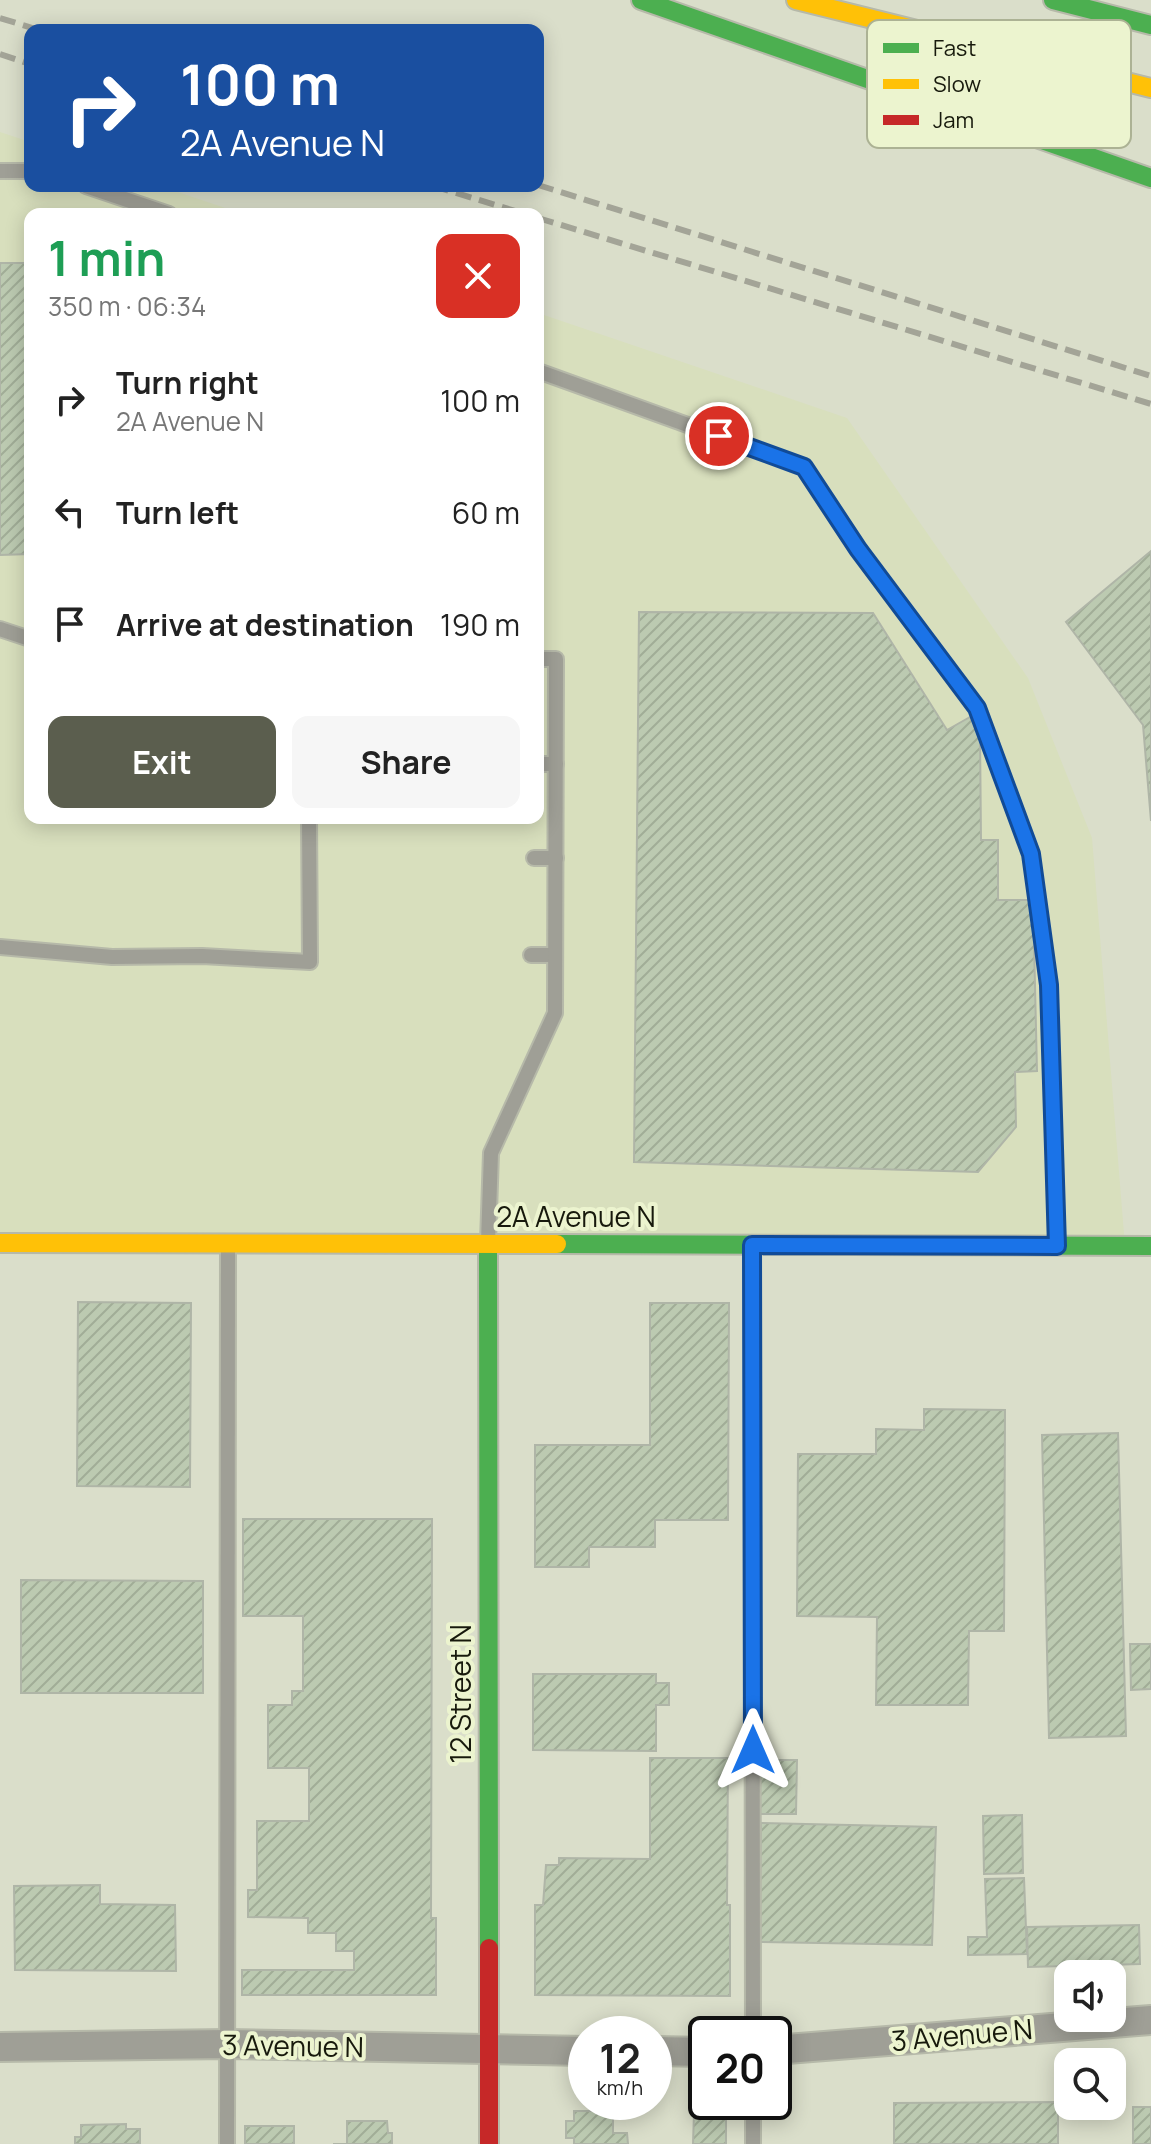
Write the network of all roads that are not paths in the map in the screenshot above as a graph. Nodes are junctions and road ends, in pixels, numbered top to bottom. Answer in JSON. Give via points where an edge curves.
{"nodes":[{"id":1,"x":641,"y":0,"type":"edge"},
{"id":2,"x":796,"y":0,"type":"edge"},
{"id":3,"x":1053,"y":0,"type":"edge"},
{"id":4,"x":877,"y":20,"type":"edge"},
{"id":5,"x":1151,"y":25,"type":"edge"},
{"id":6,"x":867,"y":79,"type":"edge"},
{"id":7,"x":1131,"y":83,"type":"edge"},
{"id":8,"x":1151,"y":88,"type":"edge"},
{"id":9,"x":1065,"y":148,"type":"edge"},
{"id":10,"x":0,"y":171,"type":"edge"},
{"id":11,"x":24,"y":171,"type":"edge"},
{"id":12,"x":1151,"y":178,"type":"edge"},
{"id":13,"x":104,"y":192,"type":"edge"},
{"id":14,"x":151,"y":208,"type":"edge"},
{"id":15,"x":544,"y":373,"type":"edge"},
{"id":16,"x":0,"y":629,"type":"edge"},
{"id":17,"x":24,"y":637,"type":"edge"},
{"id":18,"x":544,"y":659,"type":"edge"},
{"id":19,"x":544,"y":764,"type":"edge"},
{"id":20,"x":556,"y":764,"type":"junction"},
{"id":21,"x":309,"y":824,"type":"edge"},
{"id":22,"x":534,"y":858,"type":"dead end"},
{"id":23,"x":556,"y":858,"type":"junction"},
{"id":24,"x":0,"y":947,"type":"edge"},
{"id":25,"x":531,"y":955,"type":"dead end"},
{"id":26,"x":555,"y":955,"type":"junction"},
{"id":27,"x":0,"y":1243,"type":"edge"},
{"id":28,"x":228,"y":1243,"type":"junction"},
{"id":29,"x":488,"y":1245,"type":"junction"},
{"id":30,"x":752,"y":1245,"type":"junction"},
{"id":31,"x":1057,"y":1246,"type":"junction"},
{"id":32,"x":1151,"y":1246,"type":"edge"},
{"id":33,"x":753,"y":2016,"type":"edge"},
{"id":34,"x":1151,"y":2020,"type":"edge"},
{"id":35,"x":228,"y":2044,"type":"junction"},
{"id":36,"x":0,"y":2047,"type":"edge"},
{"id":37,"x":792,"y":2049,"type":"edge"},
{"id":38,"x":490,"y":2050,"type":"junction"},
{"id":39,"x":568,"y":2051,"type":"edge"},
{"id":40,"x":753,"y":2120,"type":"edge"},
{"id":41,"x":227,"y":2144,"type":"edge"},
{"id":42,"x":489,"y":2144,"type":"edge"},
{"id":43,"x":753,"y":2144,"type":"edge"}],
"edges":[{"from":1,"to":6,"type":"main road"},
{"from":2,"to":4,"type":"main road"},
{"from":3,"to":5,"type":"main road"},
{"from":7,"to":8,"type":"main road"},
{"from":9,"to":12,"type":"main road"},
{"from":10,"to":11,"type":"lane"},
{"from":13,"to":14,"type":"lane"},
{"from":15,"to":31,"type":"lane","via":[[804,467],[977,708],[1031,854],[1049,985]]},
{"from":16,"to":17,"type":"lane"},
{"from":18,"to":20,"type":"lane","via":[[556,659]]},
{"from":19,"to":20,"type":"lane"},
{"from":20,"to":23,"type":"lane"},
{"from":21,"to":24,"type":"lane","via":[[310,962],[112,957]]},
{"from":22,"to":23,"type":"lane"},
{"from":23,"to":26,"type":"lane"},
{"from":25,"to":26,"type":"lane"},
{"from":26,"to":29,"type":"lane","via":[[555,1013],[491,1153]]},
{"from":27,"to":28,"type":"main road","name":"2A Avenue N"},
{"from":28,"to":29,"type":"main road","name":"2A Avenue N"},
{"from":28,"to":35,"type":"lane"},
{"from":29,"to":30,"type":"main road","name":"2A Avenue N"},
{"from":29,"to":38,"type":"main road","name":"12 Street N"},
{"from":30,"to":31,"type":"main road","name":"2A Avenue N"},
{"from":30,"to":33,"type":"lane"},
{"from":31,"to":32,"type":"main road","name":"2A Avenue N"},
{"from":34,"to":37,"type":"street","name":"3 Avenue N"},
{"from":35,"to":36,"type":"street","name":"3 Avenue N"},
{"from":35,"to":38,"type":"street","name":"3 Avenue N"},
{"from":35,"to":41,"type":"lane"},
{"from":38,"to":39,"type":"street","name":"3 Avenue N"},
{"from":38,"to":42,"type":"main road","name":"12 Street N"},
{"from":40,"to":43,"type":"lane"}]}
